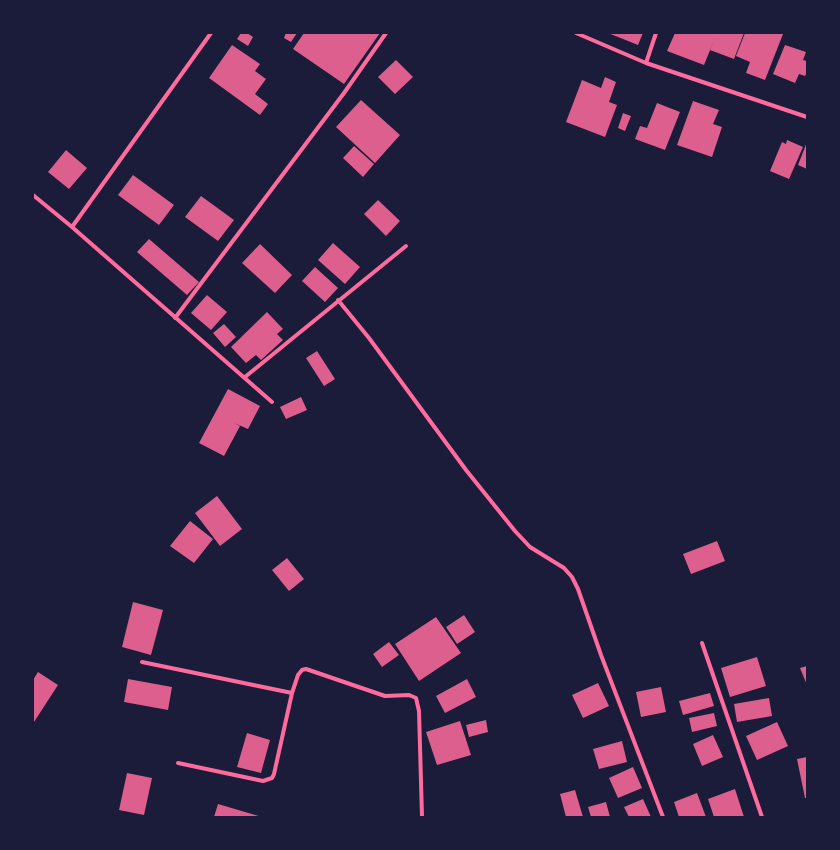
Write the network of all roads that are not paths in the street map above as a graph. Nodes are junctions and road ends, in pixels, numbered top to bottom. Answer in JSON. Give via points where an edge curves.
{"nodes":[{"id":1,"x":211,"y":33,"type":"edge"},
{"id":2,"x":386,"y":33,"type":"edge"},
{"id":3,"x":576,"y":33,"type":"edge"},
{"id":4,"x":656,"y":33,"type":"edge"},
{"id":5,"x":646,"y":63,"type":"junction"},
{"id":6,"x":807,"y":117,"type":"edge"},
{"id":7,"x":33,"y":195,"type":"edge"},
{"id":8,"x":72,"y":227,"type":"junction"},
{"id":9,"x":406,"y":246,"type":"dead end"},
{"id":10,"x":338,"y":300,"type":"junction"},
{"id":11,"x":175,"y":318,"type":"junction"},
{"id":12,"x":244,"y":377,"type":"junction"},
{"id":13,"x":272,"y":402,"type":"dead end"},
{"id":14,"x":702,"y":643,"type":"dead end"},
{"id":15,"x":142,"y":662,"type":"dead end"},
{"id":16,"x":292,"y":693,"type":"junction"},
{"id":17,"x":178,"y":763,"type":"dead end"},
{"id":18,"x":422,"y":817,"type":"edge"},
{"id":19,"x":664,"y":817,"type":"edge"},
{"id":20,"x":762,"y":817,"type":"edge"}],
"edges":[{"from":1,"to":8,"type":"street"},
{"from":2,"to":11,"type":"street"},
{"from":3,"to":5,"type":"street"},
{"from":4,"to":5,"type":"street"},
{"from":5,"to":6,"type":"street"},
{"from":7,"to":8,"type":"street"},
{"from":8,"to":11,"type":"street"},
{"from":9,"to":10,"type":"street"},
{"from":10,"to":12,"type":"street"},
{"from":10,"to":19,"type":"street","via":[[515,531],[530,547],[564,568],[572,577]]},
{"from":11,"to":12,"type":"street"},
{"from":12,"to":13,"type":"street"},
{"from":14,"to":20,"type":"street"},
{"from":15,"to":16,"type":"street"},
{"from":16,"to":17,"type":"street","via":[[272,778],[263,781]]},
{"from":16,"to":18,"type":"street","via":[[298,674],[306,668],[385,696],[409,695],[416,698],[419,711]]}]}
